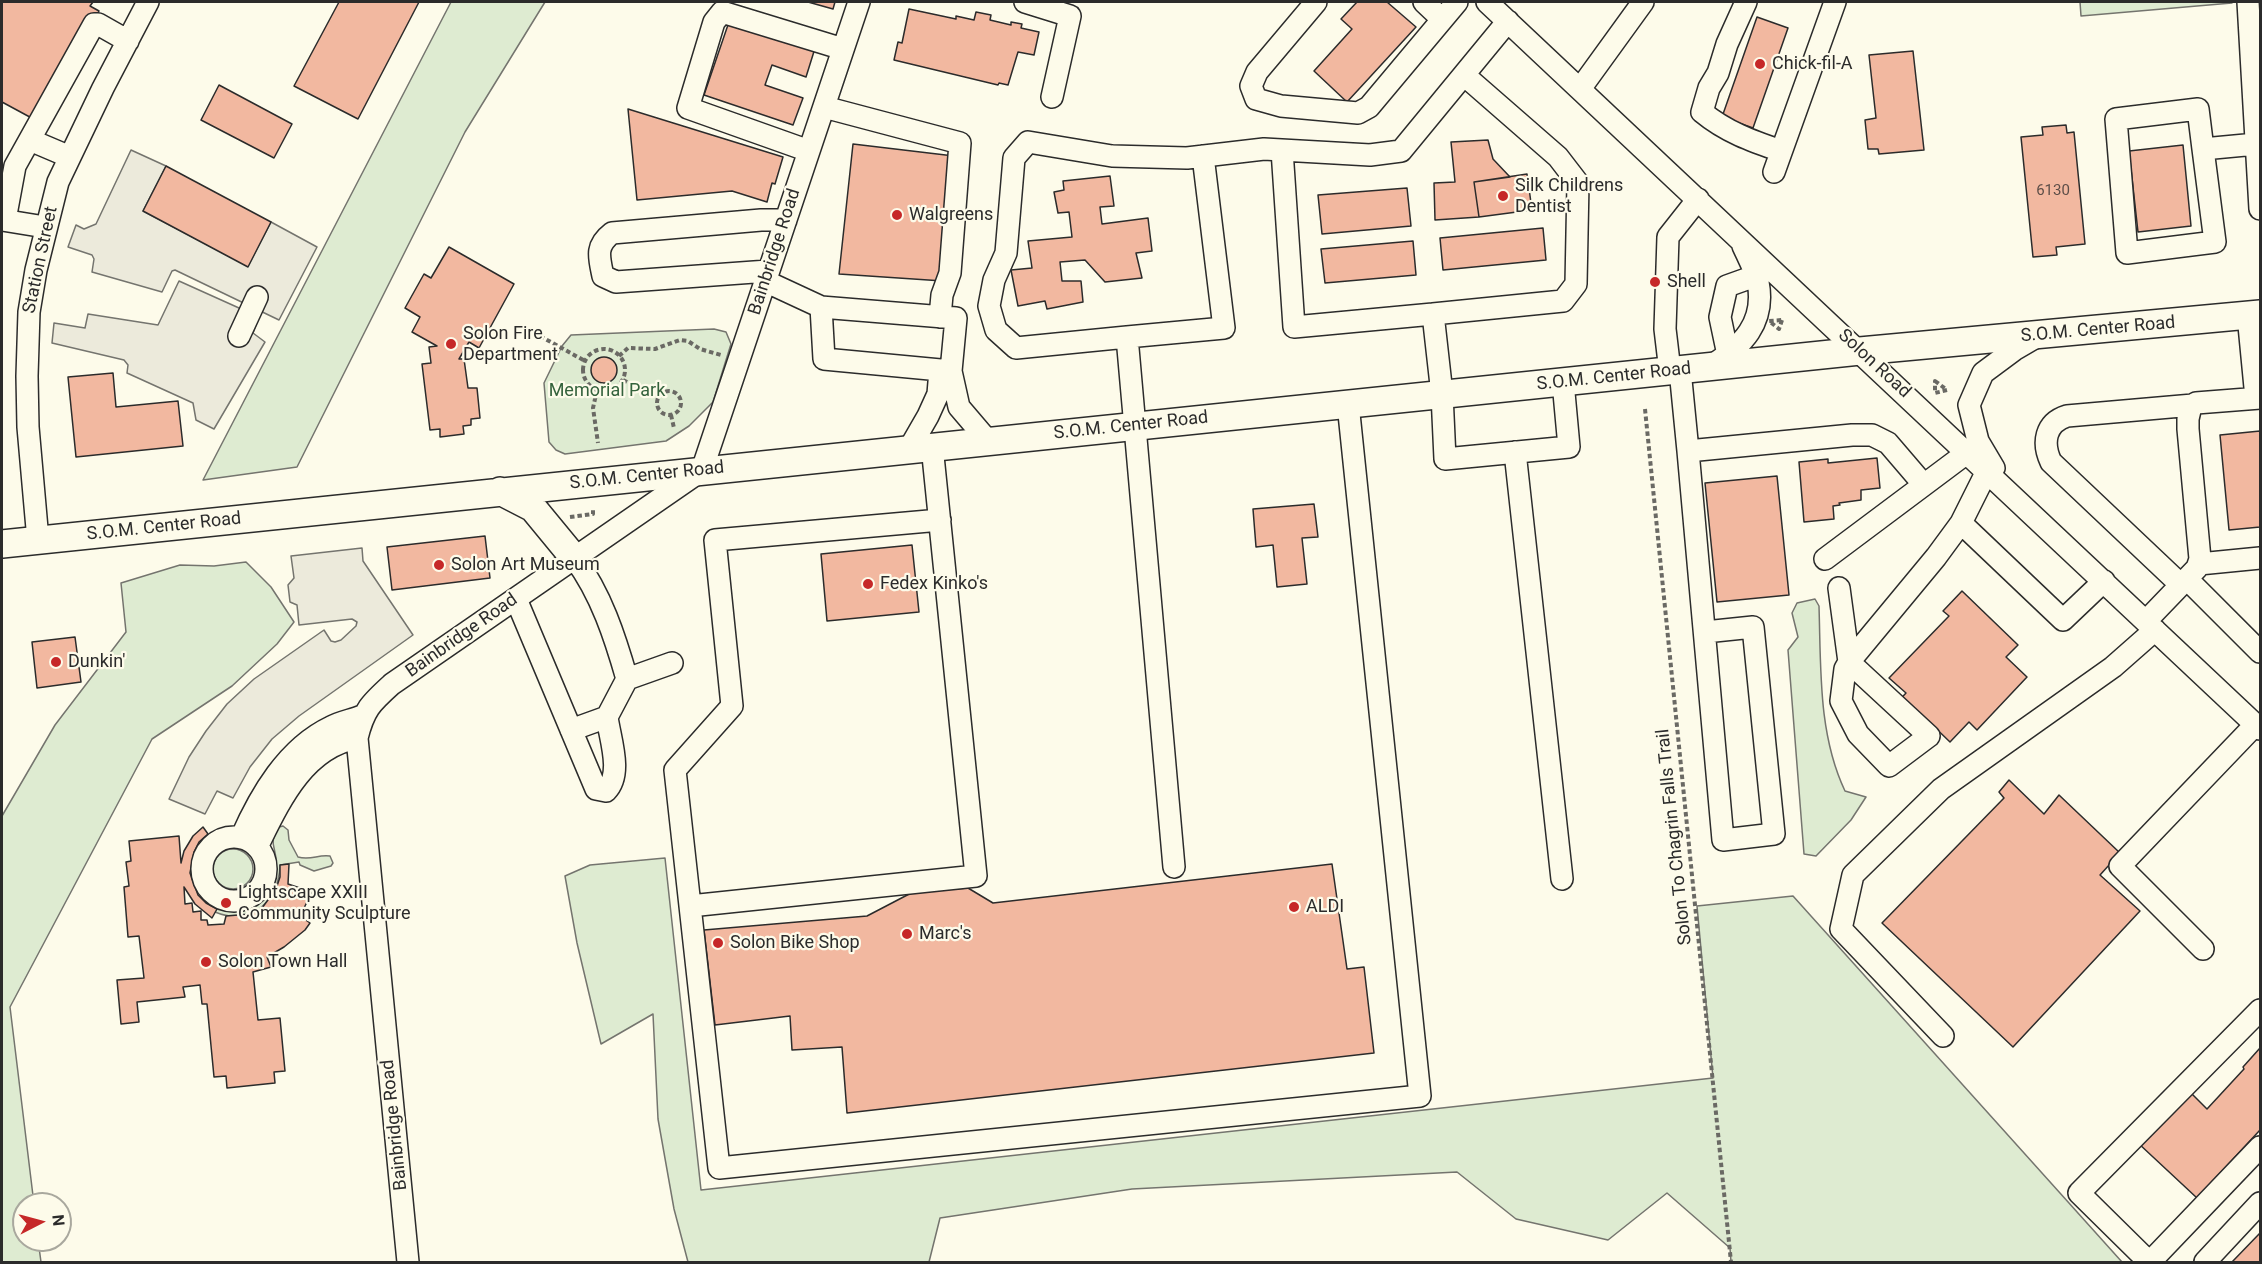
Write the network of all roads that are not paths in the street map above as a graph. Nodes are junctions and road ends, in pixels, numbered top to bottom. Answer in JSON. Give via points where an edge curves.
{"nodes":[{"id":1,"x":148,"y":2,"type":"edge"},
{"id":2,"x":859,"y":2,"type":"edge"},
{"id":3,"x":1024,"y":2,"type":"edge"},
{"id":4,"x":1316,"y":2,"type":"edge"},
{"id":5,"x":1424,"y":2,"type":"edge"},
{"id":6,"x":1457,"y":2,"type":"edge"},
{"id":7,"x":1487,"y":2,"type":"edge"},
{"id":8,"x":1643,"y":2,"type":"edge"},
{"id":9,"x":1746,"y":2,"type":"edge"},
{"id":10,"x":1835,"y":2,"type":"edge"},
{"id":11,"x":2248,"y":2,"type":"edge"},
{"id":12,"x":1442,"y":19,"type":"junction"},
{"id":13,"x":1508,"y":21,"type":"junction"},
{"id":14,"x":128,"y":41,"type":"junction"},
{"id":15,"x":843,"y":49,"type":"junction"},
{"id":16,"x":2256,"y":56,"type":"edge"},
{"id":17,"x":1464,"y":75,"type":"junction"},
{"id":18,"x":1580,"y":89,"type":"junction"},
{"id":19,"x":1052,"y":97,"type":"dead end"},
{"id":20,"x":824,"y":107,"type":"junction"},
{"id":21,"x":30,"y":140,"type":"junction"},
{"id":22,"x":2256,"y":144,"type":"junction"},
{"id":23,"x":2203,"y":149,"type":"junction"},
{"id":24,"x":1282,"y":150,"type":"junction"},
{"id":25,"x":809,"y":151,"type":"junction"},
{"id":26,"x":1781,"y":151,"type":"junction"},
{"id":27,"x":1203,"y":156,"type":"junction"},
{"id":28,"x":70,"y":157,"type":"junction"},
{"id":29,"x":1774,"y":172,"type":"dead end"},
{"id":30,"x":1698,"y":199,"type":"junction"},
{"id":31,"x":2260,"y":203,"type":"edge"},
{"id":32,"x":3,"y":220,"type":"edge"},
{"id":33,"x":786,"y":220,"type":"junction"},
{"id":34,"x":45,"y":227,"type":"junction"},
{"id":35,"x":1739,"y":238,"type":"junction"},
{"id":36,"x":767,"y":276,"type":"junction"},
{"id":37,"x":1755,"y":276,"type":"junction"},
{"id":38,"x":257,"y":297,"type":"dead end"},
{"id":39,"x":821,"y":307,"type":"junction"},
{"id":40,"x":1433,"y":314,"type":"junction"},
{"id":41,"x":2254,"y":315,"type":"edge"},
{"id":42,"x":940,"y":317,"type":"junction"},
{"id":43,"x":2039,"y":335,"type":"junction"},
{"id":44,"x":239,"y":336,"type":"dead end"},
{"id":45,"x":1127,"y":338,"type":"junction"},
{"id":46,"x":1860,"y":351,"type":"junction"},
{"id":47,"x":1719,"y":361,"type":"junction"},
{"id":48,"x":946,"y":370,"type":"junction"},
{"id":49,"x":1675,"y":371,"type":"junction"},
{"id":50,"x":1563,"y":382,"type":"junction"},
{"id":51,"x":1442,"y":394,"type":"junction"},
{"id":52,"x":2258,"y":398,"type":"edge"},
{"id":53,"x":1348,"y":404,"type":"junction"},
{"id":54,"x":2193,"y":405,"type":"junction"},
{"id":55,"x":1134,"y":426,"type":"junction"},
{"id":56,"x":988,"y":441,"type":"junction"},
{"id":57,"x":920,"y":448,"type":"junction"},
{"id":58,"x":1688,"y":451,"type":"junction"},
{"id":59,"x":1515,"y":452,"type":"junction"},
{"id":60,"x":1968,"y":453,"type":"junction"},
{"id":61,"x":702,"y":470,"type":"junction"},
{"id":62,"x":1987,"y":471,"type":"junction"},
{"id":63,"x":1924,"y":485,"type":"junction"},
{"id":64,"x":2007,"y":489,"type":"junction"},
{"id":65,"x":500,"y":491,"type":"junction"},
{"id":66,"x":940,"y":520,"type":"junction"},
{"id":67,"x":1961,"y":523,"type":"junction"},
{"id":68,"x":38,"y":540,"type":"junction"},
{"id":69,"x":2,"y":544,"type":"edge"},
{"id":70,"x":2260,"y":558,"type":"edge"},
{"id":71,"x":575,"y":559,"type":"junction"},
{"id":72,"x":1825,"y":559,"type":"dead end"},
{"id":73,"x":2189,"y":576,"type":"junction"},
{"id":74,"x":2104,"y":581,"type":"junction"},
{"id":75,"x":1839,"y":588,"type":"dead end"},
{"id":76,"x":516,"y":598,"type":"junction"},
{"id":77,"x":2150,"y":625,"type":"junction"},
{"id":78,"x":1705,"y":633,"type":"junction"},
{"id":79,"x":2260,"y":652,"type":"edge"},
{"id":80,"x":1849,"y":662,"type":"junction"},
{"id":81,"x":672,"y":663,"type":"dead end"},
{"id":82,"x":627,"y":679,"type":"junction"},
{"id":83,"x":362,"y":716,"type":"junction"},
{"id":84,"x":607,"y":717,"type":"junction"},
{"id":85,"x":2258,"y":726,"type":"edge"},
{"id":86,"x":571,"y":730,"type":"junction"},
{"id":87,"x":357,"y":738,"type":"junction"},
{"id":88,"x":1174,"y":867,"type":"dead end"},
{"id":89,"x":1562,"y":879,"type":"dead end"},
{"id":90,"x":690,"y":906,"type":"junction"},
{"id":91,"x":2203,"y":949,"type":"dead end"},
{"id":92,"x":2260,"y":1010,"type":"edge"},
{"id":93,"x":1943,"y":1036,"type":"dead end"},
{"id":94,"x":2260,"y":1148,"type":"edge"},
{"id":95,"x":2260,"y":1203,"type":"edge"},
{"id":96,"x":408,"y":1263,"type":"edge"},
{"id":97,"x":2149,"y":1263,"type":"edge"},
{"id":98,"x":2205,"y":1263,"type":"edge"}],
"edges":[{"from":1,"to":14,"type":"street","name":"Station Street"},
{"from":2,"to":15,"type":"street","name":"Bainbridge Road"},
{"from":3,"to":19,"type":"street","via":[[1070,16]]},
{"from":4,"to":12,"type":"street","via":[[1257,72],[1251,86],[1256,99],[1281,106],[1358,113],[1369,107]]},
{"from":5,"to":12,"type":"street"},
{"from":6,"to":12,"type":"street"},
{"from":7,"to":13,"type":"street","name":"Solon Road"},
{"from":8,"to":18,"type":"street"},
{"from":9,"to":26,"type":"street","via":[[1702,112],[1719,126]]},
{"from":10,"to":26,"type":"street"},
{"from":11,"to":16,"type":"street"},
{"from":13,"to":17,"type":"street"},
{"from":13,"to":18,"type":"street","name":"Solon Road"},
{"from":14,"to":21,"type":"street","via":[[94,24]]},
{"from":14,"to":28,"type":"street","name":"Station Street"},
{"from":15,"to":20,"type":"street","name":"Bainbridge Road"},
{"from":15,"to":25,"type":"street","via":[[722,12],[714,22],[688,108]]},
{"from":16,"to":22,"type":"street"},
{"from":17,"to":24,"type":"street","via":[[1401,152],[1370,155]]},
{"from":17,"to":40,"type":"street","via":[[1558,157],[1578,183],[1576,284],[1563,301]]},
{"from":18,"to":30,"type":"street","name":"Solon Road"},
{"from":20,"to":25,"type":"street","name":"Bainbridge Road"},
{"from":20,"to":42,"type":"street","via":[[960,142],[950,273]]},
{"from":21,"to":28,"type":"street"},
{"from":21,"to":32,"type":"street","via":[[15,166]]},
{"from":22,"to":23,"type":"street"},
{"from":22,"to":31,"type":"street"},
{"from":23,"to":23,"type":"street","via":[[2198,109],[2116,119],[2127,252],[2215,242]]},
{"from":24,"to":27,"type":"street"},
{"from":24,"to":40,"type":"street","via":[[1294,327]]},
{"from":25,"to":33,"type":"street","name":"Bainbridge Road"},
{"from":26,"to":29,"type":"street"},
{"from":27,"to":45,"type":"street","via":[[1224,328]]},
{"from":27,"to":45,"type":"street","via":[[1112,156],[1028,142],[1014,158],[1006,253],[994,280],[989,306],[996,330],[1016,348]]},
{"from":28,"to":34,"type":"street","name":"Station Street"},
{"from":30,"to":35,"type":"street","name":"Solon Road"},
{"from":30,"to":49,"type":"street","via":[[1668,237],[1665,329]]},
{"from":32,"to":34,"type":"street"},
{"from":33,"to":36,"type":"street","name":"Bainbridge Road"},
{"from":33,"to":36,"type":"street","via":[[612,233],[602,240],[598,255],[603,276],[616,282]]},
{"from":34,"to":68,"type":"street","name":"Station Street","via":[[27,330],[28,427]]},
{"from":35,"to":37,"type":"street"},
{"from":35,"to":46,"type":"street","name":"Solon Road"},
{"from":36,"to":39,"type":"street"},
{"from":36,"to":61,"type":"street","name":"Bainbridge Road"},
{"from":37,"to":47,"type":"street","via":[[1759,306],[1751,332]]},
{"from":37,"to":47,"type":"street","via":[[1727,286],[1720,317]]},
{"from":38,"to":44,"type":"street"},
{"from":39,"to":42,"type":"street"},
{"from":39,"to":48,"type":"street","via":[[824,359]]},
{"from":40,"to":51,"type":"street"},
{"from":41,"to":43,"type":"main road","name":"S.O.M. Center Road"},
{"from":41,"to":52,"type":"street"},
{"from":42,"to":48,"type":"street","via":[[956,318]]},
{"from":43,"to":46,"type":"main road","name":"S.O.M. Center Road"},
{"from":43,"to":64,"type":"street","via":[[1983,373],[1969,405],[1978,441]]},
{"from":45,"to":55,"type":"street"},
{"from":46,"to":47,"type":"main road","name":"S.O.M. Center Road"},
{"from":46,"to":60,"type":"street","name":"Solon Road"},
{"from":47,"to":49,"type":"main road","name":"S.O.M. Center Road"},
{"from":48,"to":56,"type":"street","via":[[960,411]]},
{"from":48,"to":57,"type":"street"},
{"from":49,"to":50,"type":"main road","name":"S.O.M. Center Road"},
{"from":49,"to":58,"type":"street"},
{"from":50,"to":51,"type":"main road","name":"S.O.M. Center Road"},
{"from":50,"to":59,"type":"street","via":[[1569,447]]},
{"from":51,"to":53,"type":"main road","name":"S.O.M. Center Road"},
{"from":51,"to":59,"type":"street","via":[[1445,459]]},
{"from":52,"to":54,"type":"street"},
{"from":53,"to":55,"type":"main road","name":"S.O.M. Center Road"},
{"from":53,"to":90,"type":"street","via":[[1420,1096],[719,1168]]},
{"from":54,"to":73,"type":"street","via":[[2188,419],[2200,542]]},
{"from":54,"to":73,"type":"street","via":[[2067,416],[2052,424],[2046,434],[2051,462]]},
{"from":55,"to":56,"type":"main road","name":"S.O.M. Center Road"},
{"from":55,"to":88,"type":"street"},
{"from":56,"to":57,"type":"main road","name":"S.O.M. Center Road"},
{"from":57,"to":61,"type":"main road","name":"S.O.M. Center Road"},
{"from":57,"to":66,"type":"street"},
{"from":58,"to":63,"type":"street","via":[[1872,435],[1888,443]]},
{"from":58,"to":78,"type":"street"},
{"from":59,"to":89,"type":"street"},
{"from":60,"to":62,"type":"street","name":"Solon Road"},
{"from":60,"to":63,"type":"street"},
{"from":61,"to":65,"type":"main road","name":"S.O.M. Center Road"},
{"from":61,"to":71,"type":"street","name":"Bainbridge Road"},
{"from":62,"to":64,"type":"street","name":"Solon Road"},
{"from":62,"to":67,"type":"street"},
{"from":63,"to":72,"type":"street"},
{"from":64,"to":74,"type":"street","name":"Solon Road"},
{"from":65,"to":68,"type":"main road","name":"S.O.M. Center Road"},
{"from":65,"to":71,"type":"main road","via":[[533,508]]},
{"from":66,"to":90,"type":"street","via":[[715,540],[732,706],[675,770]]},
{"from":66,"to":90,"type":"street","via":[[976,876]]},
{"from":67,"to":74,"type":"street","via":[[2063,620]]},
{"from":67,"to":80,"type":"street"},
{"from":68,"to":69,"type":"main road","name":"S.O.M. Center Road"},
{"from":70,"to":73,"type":"street"},
{"from":71,"to":76,"type":"street","name":"Bainbridge Road"},
{"from":71,"to":82,"type":"street","via":[[589,578]]},
{"from":73,"to":77,"type":"street"},
{"from":73,"to":79,"type":"street"},
{"from":74,"to":77,"type":"street","name":"Solon Road"},
{"from":75,"to":80,"type":"street"},
{"from":76,"to":83,"type":"street","name":"Bainbridge Road","via":[[392,684]]},
{"from":76,"to":86,"type":"street"},
{"from":77,"to":85,"type":"street","name":"Solon Road"},
{"from":77,"to":93,"type":"street","via":[[2113,668],[1941,789],[1853,875],[1841,929]]},
{"from":78,"to":78,"type":"street","via":[[1723,840],[1774,834],[1753,627]]},
{"from":80,"to":80,"type":"street","via":[[1929,736],[1889,766],[1858,734],[1841,701]]},
{"from":81,"to":82,"type":"street"},
{"from":82,"to":84,"type":"street"},
{"from":83,"to":87,"type":"street","name":"Bainbridge Road"},
{"from":83,"to":87,"type":"street","via":[[316,735],[283,763],[249,843],[316,758],[332,746]]},
{"from":84,"to":86,"type":"street"},
{"from":84,"to":86,"type":"street","via":[[615,772],[606,791],[596,789]]},
{"from":85,"to":91,"type":"street","via":[[2120,866]]},
{"from":87,"to":96,"type":"street","name":"Bainbridge Road"},
{"from":92,"to":97,"type":"street","via":[[2079,1194]]},
{"from":94,"to":97,"type":"street"},
{"from":95,"to":98,"type":"street"}]}
